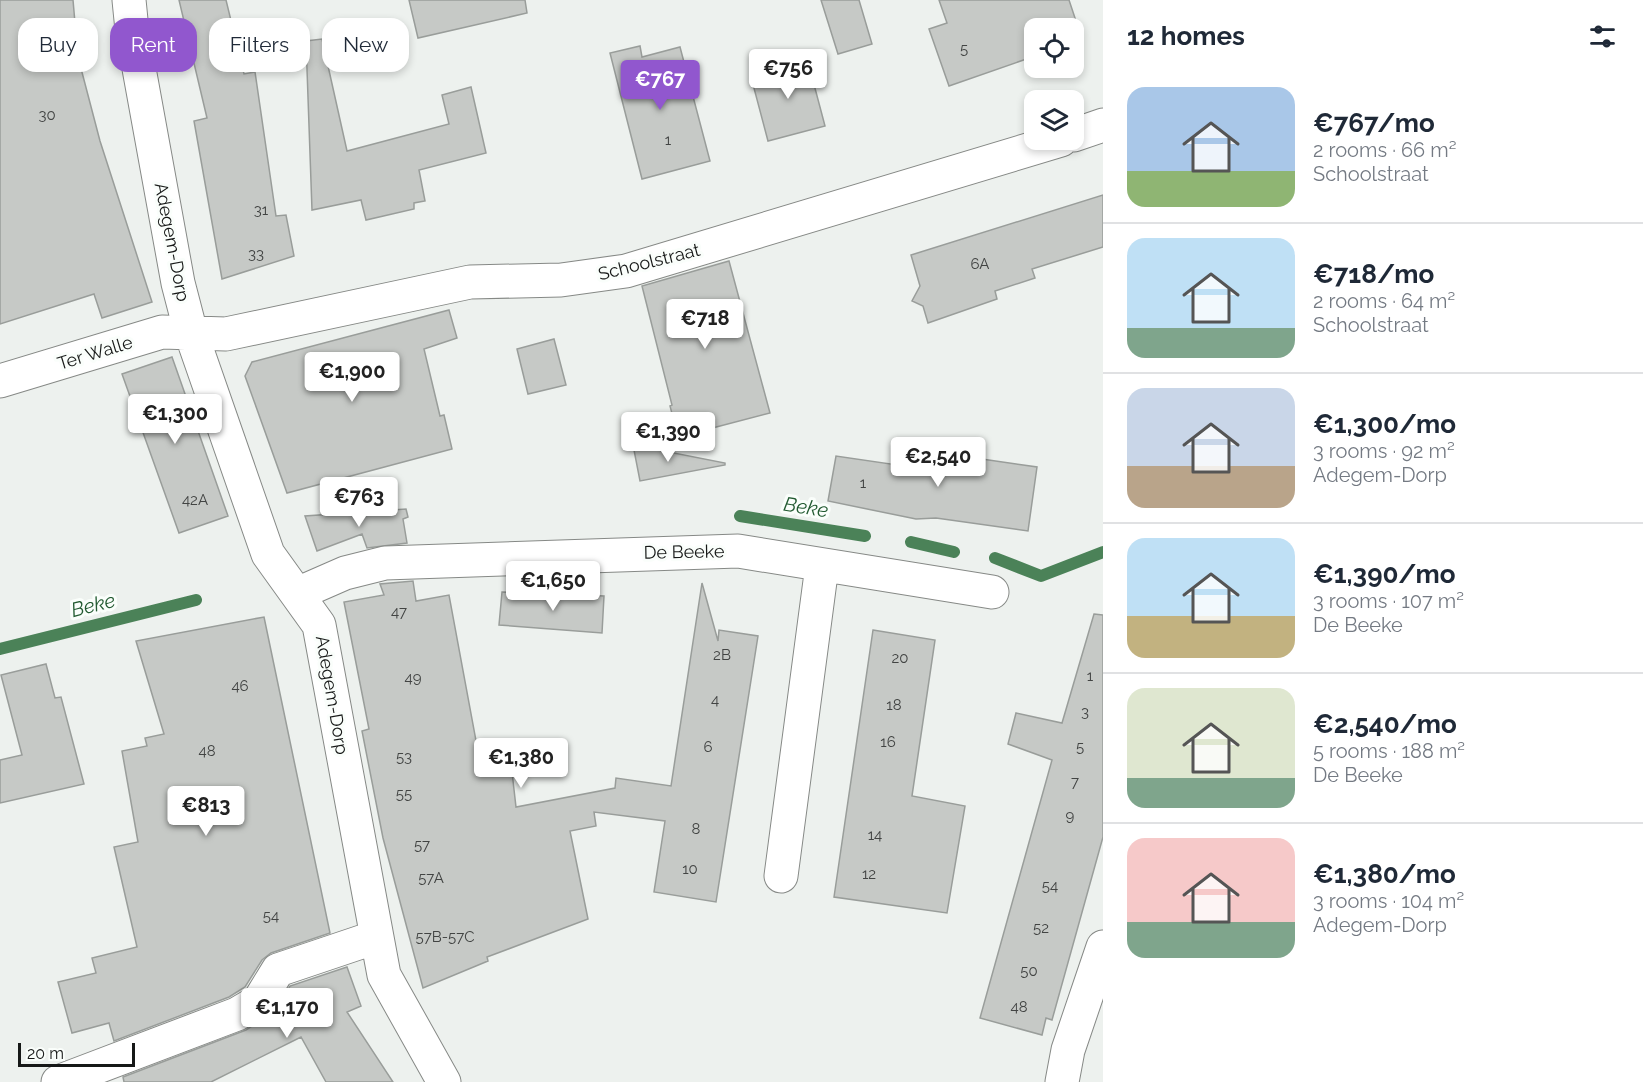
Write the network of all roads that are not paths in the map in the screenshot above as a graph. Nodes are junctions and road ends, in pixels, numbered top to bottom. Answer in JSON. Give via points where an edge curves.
{"nodes":[{"id":1,"x":129,"y":0,"type":"edge"},
{"id":2,"x":1103,"y":124,"type":"edge"},
{"id":3,"x":1084,"y":131,"type":"edge"},
{"id":4,"x":1028,"y":150,"type":"edge"},
{"id":5,"x":191,"y":333,"type":"junction"},
{"id":6,"x":0,"y":381,"type":"edge"},
{"id":7,"x":822,"y":567,"type":"junction"},
{"id":8,"x":992,"y":592,"type":"dead end"},
{"id":9,"x":297,"y":594,"type":"junction"},
{"id":10,"x":780,"y":876,"type":"dead end"},
{"id":11,"x":376,"y":937,"type":"junction"},
{"id":12,"x":1103,"y":947,"type":"edge"},
{"id":13,"x":58,"y":1082,"type":"edge"},
{"id":14,"x":444,"y":1082,"type":"edge"},
{"id":15,"x":1062,"y":1082,"type":"edge"}],
"edges":[{"from":1,"to":5,"type":"street","name":"Adegem-Dorp","via":[[176,272]]},
{"from":2,"to":3,"type":"street"},
{"from":4,"to":5,"type":"street","name":"Schoolstraat","via":[[626,271],[561,280],[470,282],[226,334]]},
{"from":5,"to":6,"type":"street","name":"Ter Walle","via":[[162,332]]},
{"from":5,"to":9,"type":"street","name":"Adegem-Dorp","via":[[268,554]]},
{"from":7,"to":8,"type":"street","name":"De Beeke"},
{"from":7,"to":9,"type":"street","name":"De Beeke","via":[[738,551],[384,563],[345,573]]},
{"from":7,"to":10,"type":"street"},
{"from":9,"to":11,"type":"street","name":"Adegem-Dorp","via":[[319,625]]},
{"from":11,"to":13,"type":"street","via":[[278,970],[259,1001],[237,1014]]},
{"from":11,"to":14,"type":"street","name":"Adegem-Dorp","via":[[384,975]]},
{"from":12,"to":15,"type":"street","via":[[1068,1050]]}]}
